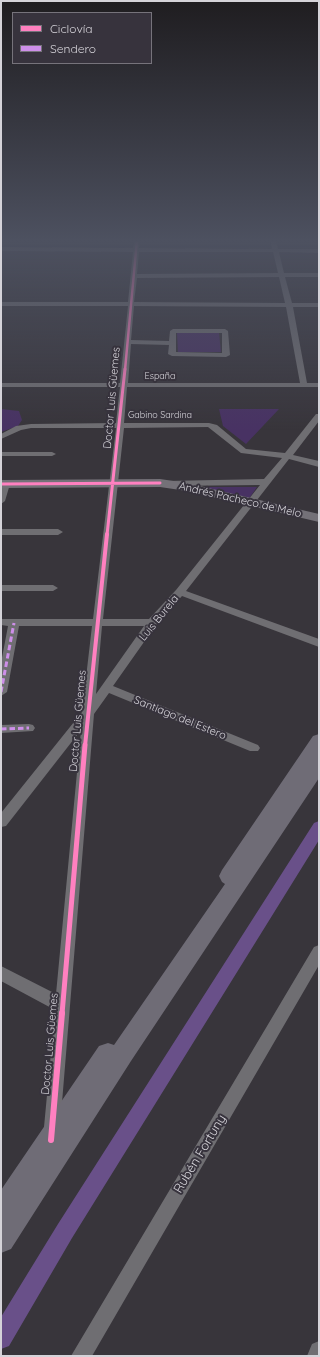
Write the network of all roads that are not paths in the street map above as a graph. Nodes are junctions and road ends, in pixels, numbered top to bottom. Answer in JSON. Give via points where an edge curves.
{"nodes":[{"id":1,"x":1,"y":304,"type":"edge"},
{"id":2,"x":131,"y":304,"type":"junction"},
{"id":3,"x":289,"y":305,"type":"junction"},
{"id":4,"x":319,"y":305,"type":"edge"},
{"id":5,"x":126,"y":342,"type":"junction"},
{"id":6,"x":173,"y":343,"type":"junction"},
{"id":7,"x":1,"y":385,"type":"edge"},
{"id":8,"x":304,"y":385,"type":"junction"},
{"id":9,"x":319,"y":385,"type":"edge"},
{"id":10,"x":124,"y":386,"type":"junction"},
{"id":11,"x":319,"y":416,"type":"edge"},
{"id":12,"x":120,"y":425,"type":"junction"},
{"id":13,"x":1,"y":437,"type":"edge"},
{"id":14,"x":1,"y":454,"type":"edge"},
{"id":15,"x":52,"y":454,"type":"dead end"},
{"id":16,"x":288,"y":456,"type":"junction"},
{"id":17,"x":319,"y":464,"type":"edge"},
{"id":18,"x":266,"y":482,"type":"junction"},
{"id":19,"x":160,"y":483,"type":"junction"},
{"id":20,"x":4,"y":484,"type":"edge"},
{"id":21,"x":112,"y":484,"type":"junction"},
{"id":22,"x":1,"y":501,"type":"edge"},
{"id":23,"x":250,"y":502,"type":"junction"},
{"id":24,"x":319,"y":518,"type":"edge"},
{"id":25,"x":1,"y":532,"type":"edge"},
{"id":26,"x":58,"y":532,"type":"dead end"},
{"id":27,"x":1,"y":588,"type":"edge"},
{"id":28,"x":53,"y":588,"type":"dead end"},
{"id":29,"x":180,"y":592,"type":"junction"},
{"id":30,"x":1,"y":622,"type":"edge"},
{"id":31,"x":14,"y":622,"type":"junction"},
{"id":32,"x":97,"y":623,"type":"junction"},
{"id":33,"x":152,"y":623,"type":"junction"},
{"id":34,"x":319,"y":643,"type":"edge"},
{"id":35,"x":106,"y":687,"type":"junction"},
{"id":36,"x":1,"y":692,"type":"edge"},
{"id":37,"x":88,"y":713,"type":"junction"},
{"id":38,"x":29,"y":728,"type":"dead end"},
{"id":39,"x":1,"y":729,"type":"edge"},
{"id":40,"x":319,"y":741,"type":"edge"},
{"id":41,"x":254,"y":748,"type":"dead end"},
{"id":42,"x":319,"y":764,"type":"edge"},
{"id":43,"x":3,"y":816,"type":"edge"},
{"id":44,"x":319,"y":952,"type":"edge"},
{"id":45,"x":315,"y":970,"type":"edge"},
{"id":46,"x":1,"y":973,"type":"edge"},
{"id":47,"x":63,"y":1006,"type":"junction"},
{"id":48,"x":51,"y":1140,"type":"junction"},
{"id":49,"x":1,"y":1214,"type":"edge"},
{"id":50,"x":1,"y":1239,"type":"edge"},
{"id":51,"x":319,"y":1351,"type":"edge"},
{"id":52,"x":81,"y":1356,"type":"edge"},
{"id":53,"x":317,"y":1356,"type":"edge"}],
"edges":[{"from":1,"to":2,"type":"street"},
{"from":2,"to":3,"type":"street"},
{"from":2,"to":5,"type":"street","name":"Doctor Luis Güemes"},
{"from":3,"to":4,"type":"street"},
{"from":3,"to":8,"type":"street"},
{"from":5,"to":6,"type":"street"},
{"from":5,"to":10,"type":"street","name":"Doctor Luis Güemes"},
{"from":6,"to":6,"type":"street","via":[[173,331],[225,331],[226,355],[172,354]]},
{"from":7,"to":10,"type":"street","name":"España"},
{"from":8,"to":9,"type":"street","name":"España"},
{"from":8,"to":10,"type":"street","name":"España"},
{"from":10,"to":12,"type":"street","name":"Doctor Luis Güemes"},
{"from":11,"to":16,"type":"street","name":"Luis Burela"},
{"from":12,"to":13,"type":"street","name":"Gabino Sardina","via":[[31,426],[19,428]]},
{"from":12,"to":16,"type":"street","name":"Gabino Sardina","via":[[209,425],[244,451]]},
{"from":12,"to":21,"type":"street","name":"Doctor Luis Güemes"},
{"from":14,"to":15,"type":"street"},
{"from":16,"to":17,"type":"street","name":"Gabino Sardina"},
{"from":16,"to":18,"type":"street","name":"Luis Burela"},
{"from":18,"to":19,"type":"street"},
{"from":18,"to":23,"type":"street","name":"Luis Burela"},
{"from":19,"to":21,"type":"main road","name":"Andrés Pacheco de Melo"},
{"from":19,"to":23,"type":"main road","name":"Andrés Pacheco de Melo"},
{"from":20,"to":21,"type":"main road","name":"Andrés Pacheco de Melo"},
{"from":20,"to":22,"type":"street"},
{"from":21,"to":32,"type":"street","name":"Doctor Luis Güemes"},
{"from":23,"to":24,"type":"main road","name":"Andrés Pacheco de Melo"},
{"from":23,"to":29,"type":"street","name":"Luis Burela"},
{"from":25,"to":26,"type":"street"},
{"from":27,"to":28,"type":"street"},
{"from":29,"to":33,"type":"street","name":"Luis Burela"},
{"from":29,"to":34,"type":"street"},
{"from":30,"to":31,"type":"street"},
{"from":31,"to":32,"type":"street"},
{"from":31,"to":36,"type":"street"},
{"from":32,"to":33,"type":"street"},
{"from":32,"to":37,"type":"street","name":"Doctor Luis Güemes"},
{"from":33,"to":35,"type":"street","name":"Luis Burela"},
{"from":35,"to":37,"type":"street","name":"Luis Burela"},
{"from":35,"to":41,"type":"street","name":"Santiago del Estero"},
{"from":37,"to":43,"type":"street","name":"Luis Burela"},
{"from":37,"to":47,"type":"street","name":"Doctor Luis Güemes"},
{"from":38,"to":39,"type":"street"},
{"from":40,"to":48,"type":"main road"},
{"from":42,"to":50,"type":"main road","via":[[123,1053]]},
{"from":44,"to":45,"type":"street","name":"Rubén Fortuny"},
{"from":45,"to":52,"type":"street","name":"Rubén Fortuny"},
{"from":46,"to":47,"type":"street"},
{"from":47,"to":48,"type":"street","name":"Doctor Luis Güemes"},
{"from":48,"to":49,"type":"main road"},
{"from":51,"to":53,"type":"street"}]}
